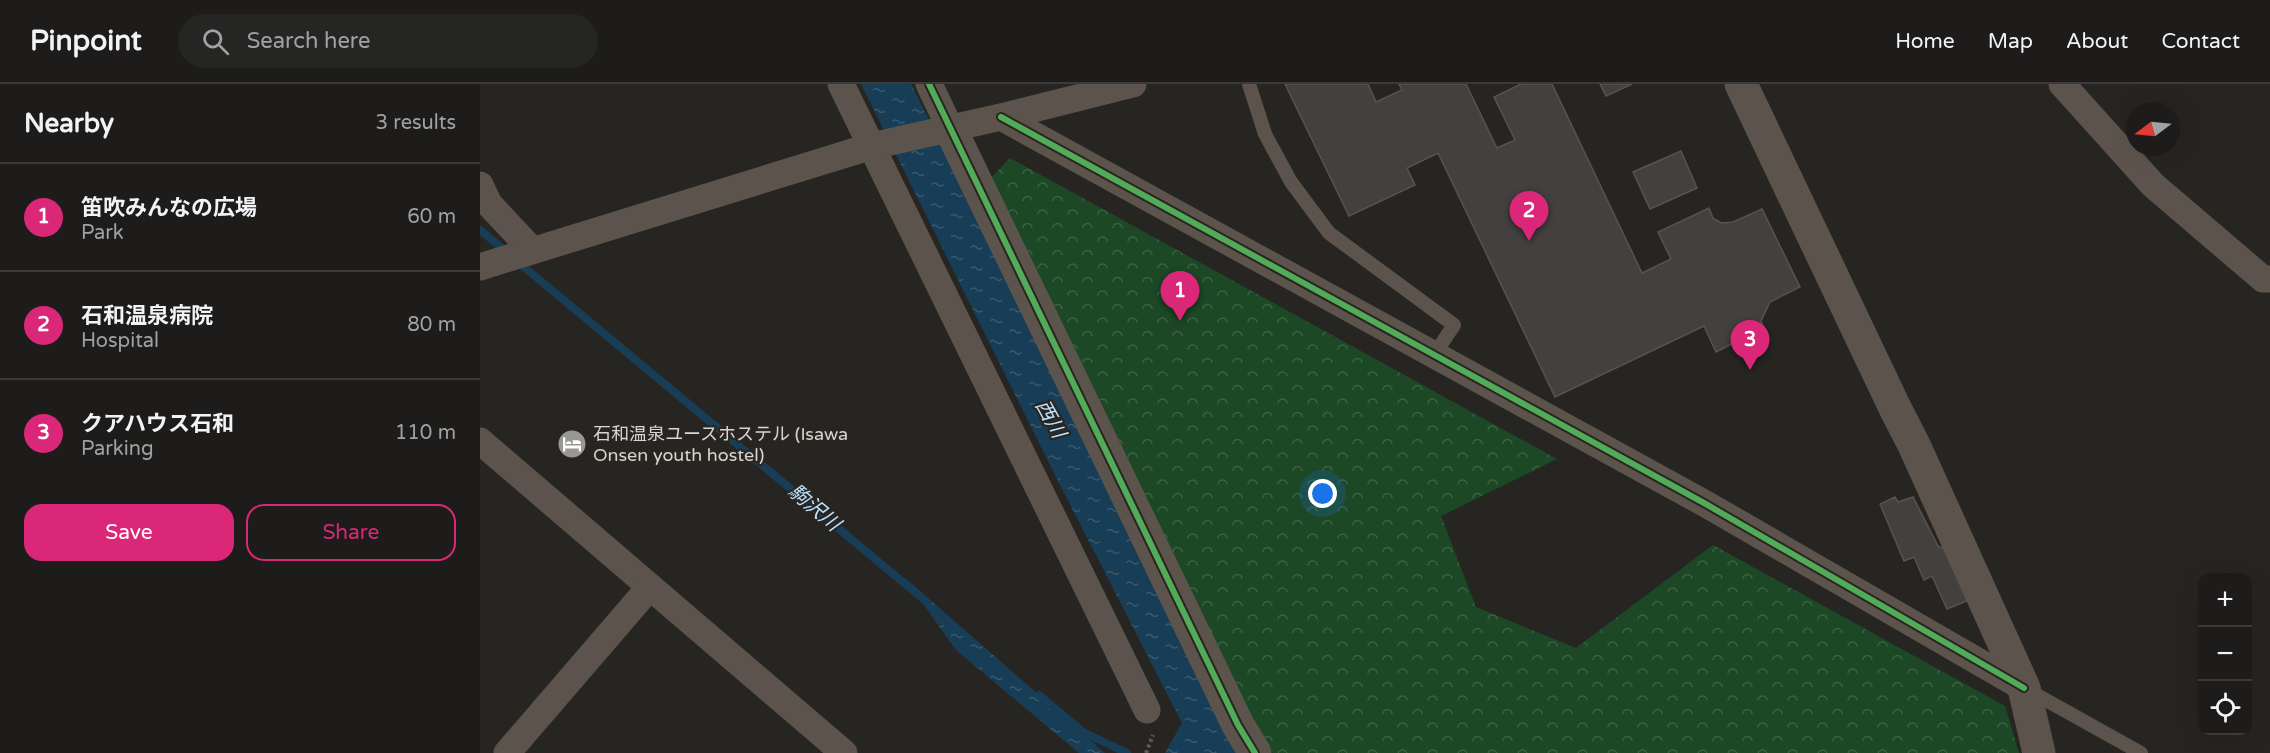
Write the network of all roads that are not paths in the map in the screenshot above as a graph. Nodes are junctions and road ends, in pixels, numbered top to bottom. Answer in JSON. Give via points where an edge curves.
{"nodes":[{"id":1,"x":841,"y":84,"type":"edge"},
{"id":2,"x":929,"y":84,"type":"edge"},
{"id":3,"x":1133,"y":84,"type":"edge"},
{"id":4,"x":1249,"y":84,"type":"edge"},
{"id":5,"x":1740,"y":84,"type":"edge"},
{"id":6,"x":2062,"y":84,"type":"edge"},
{"id":7,"x":1001,"y":117,"type":"junction"},
{"id":8,"x":944,"y":129,"type":"junction"},
{"id":9,"x":881,"y":144,"type":"junction"},
{"id":10,"x":480,"y":185,"type":"edge"},
{"id":11,"x":531,"y":251,"type":"junction"},
{"id":12,"x":487,"y":265,"type":"edge"},
{"id":13,"x":2270,"y":279,"type":"edge"},
{"id":14,"x":1434,"y":355,"type":"junction"},
{"id":15,"x":480,"y":441,"type":"edge"},
{"id":16,"x":649,"y":588,"type":"junction"},
{"id":17,"x":2024,"y":688,"type":"junction"},
{"id":18,"x":1147,"y":710,"type":"dead end"},
{"id":19,"x":507,"y":753,"type":"edge"},
{"id":20,"x":844,"y":753,"type":"edge"},
{"id":21,"x":1255,"y":753,"type":"edge"},
{"id":22,"x":2039,"y":753,"type":"edge"},
{"id":23,"x":2141,"y":753,"type":"edge"}],
"edges":[{"from":1,"to":9,"type":"street"},
{"from":2,"to":8,"type":"street"},
{"from":3,"to":7,"type":"street"},
{"from":4,"to":14,"type":"lane","via":[[1265,134],[1291,182],[1329,233],[1454,325]]},
{"from":5,"to":17,"type":"street","via":[[1914,445]]},
{"from":6,"to":13,"type":"street","via":[[2153,185],[2262,279]]},
{"from":7,"to":8,"type":"street"},
{"from":7,"to":14,"type":"street"},
{"from":8,"to":9,"type":"street"},
{"from":8,"to":21,"type":"street"},
{"from":9,"to":11,"type":"street"},
{"from":9,"to":18,"type":"street"},
{"from":10,"to":11,"type":"street","via":[[489,204]]},
{"from":11,"to":12,"type":"street"},
{"from":14,"to":17,"type":"street","via":[[1704,503]]},
{"from":15,"to":16,"type":"street"},
{"from":16,"to":19,"type":"street"},
{"from":16,"to":20,"type":"street"},
{"from":17,"to":22,"type":"street"},
{"from":17,"to":23,"type":"lane"}]}
